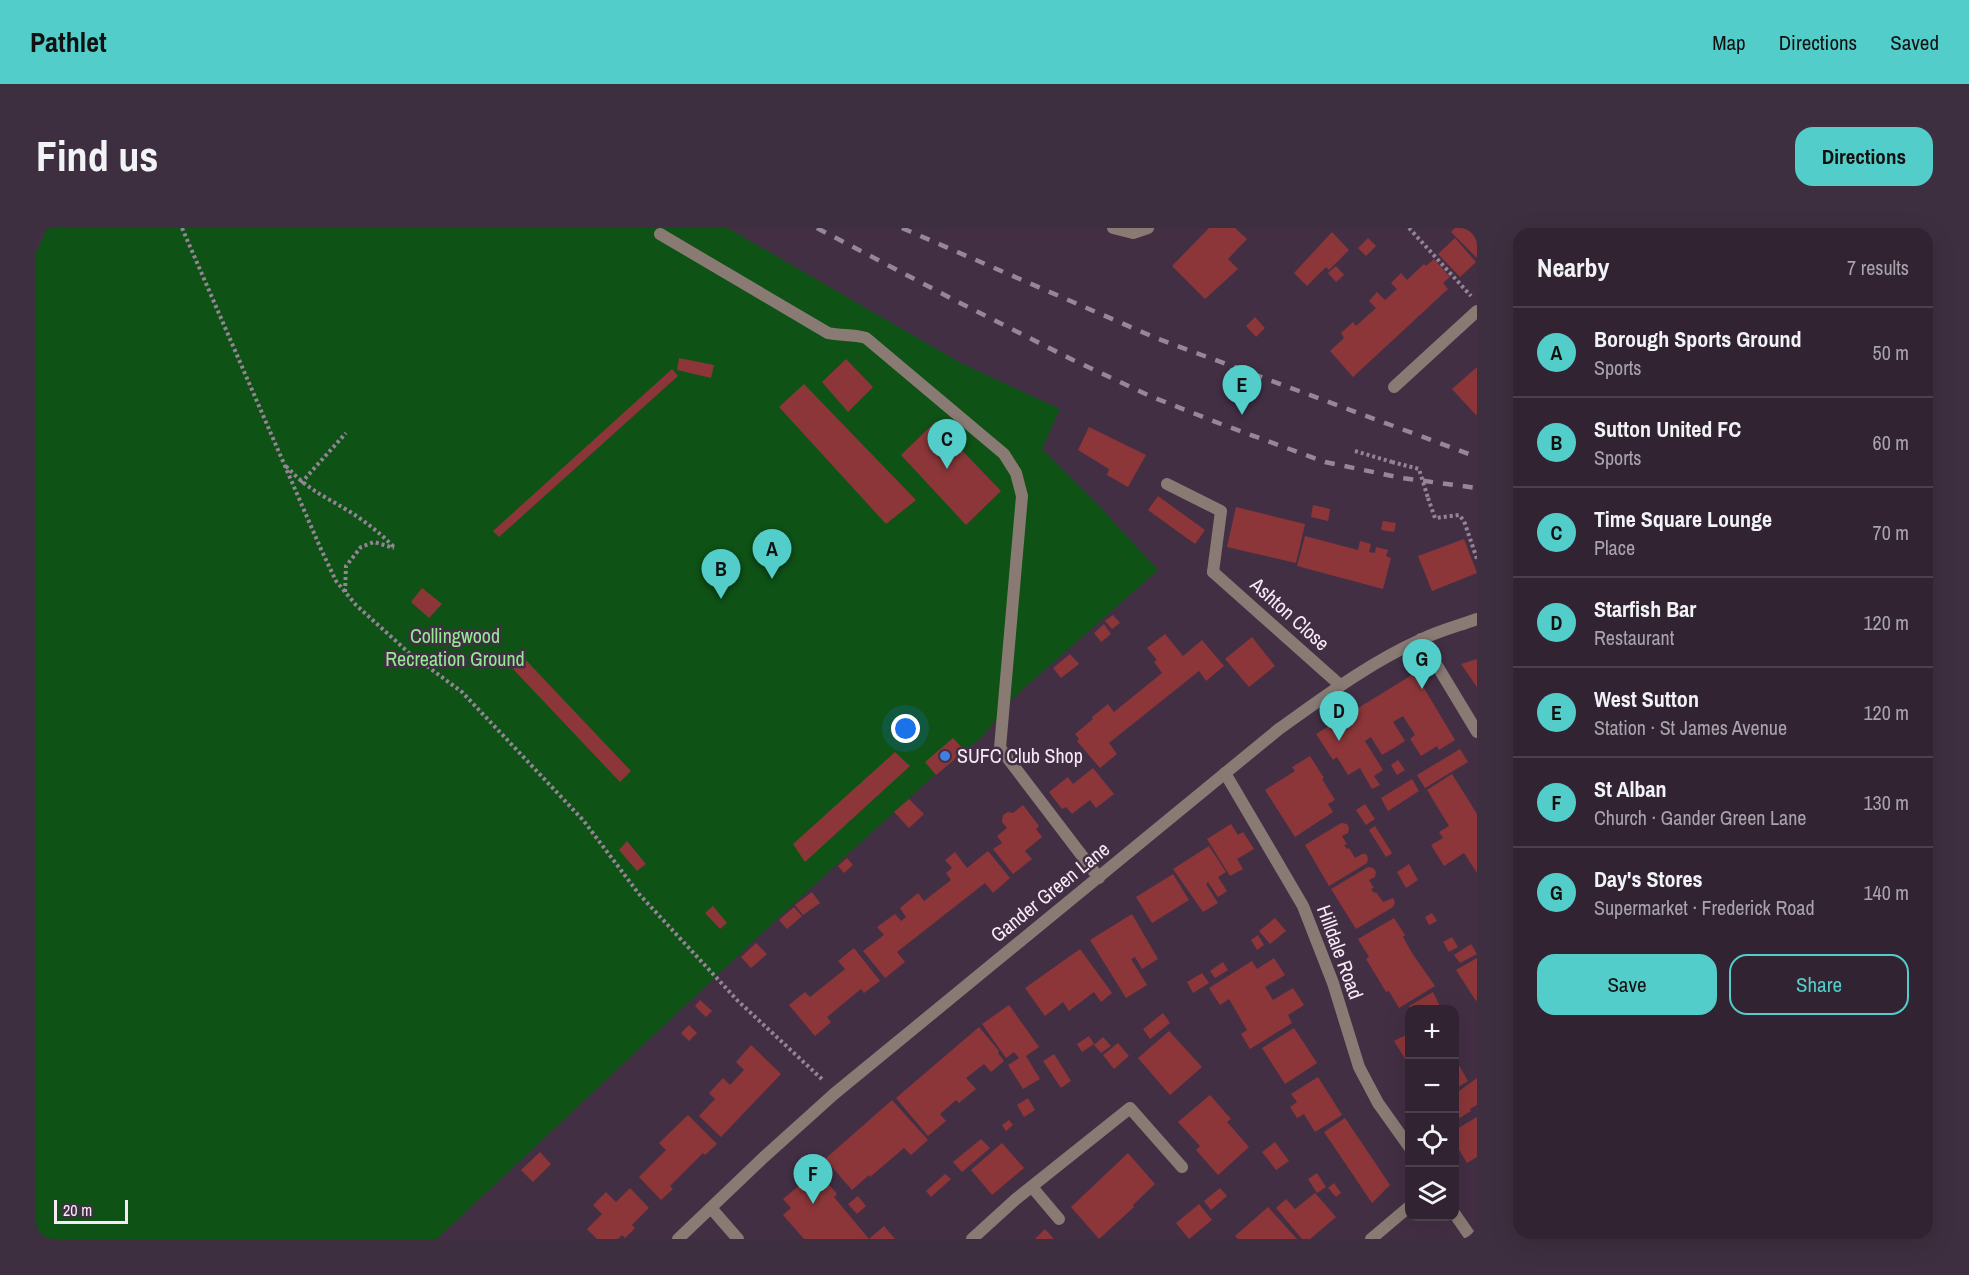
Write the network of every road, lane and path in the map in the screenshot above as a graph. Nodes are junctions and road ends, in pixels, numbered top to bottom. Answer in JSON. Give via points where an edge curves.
{"nodes":[{"id":1,"x":182,"y":228,"type":"edge"},
{"id":2,"x":1113,"y":228,"type":"edge"},
{"id":3,"x":1149,"y":228,"type":"edge"},
{"id":4,"x":1409,"y":228,"type":"edge"},
{"id":5,"x":660,"y":234,"type":"dead end"},
{"id":6,"x":1477,"y":303,"type":"edge"},
{"id":7,"x":1477,"y":311,"type":"edge"},
{"id":8,"x":1394,"y":387,"type":"dead end"},
{"id":9,"x":346,"y":433,"type":"dead end"},
{"id":10,"x":1355,"y":451,"type":"dead end"},
{"id":11,"x":284,"y":464,"type":"junction"},
{"id":12,"x":301,"y":483,"type":"junction"},
{"id":13,"x":1167,"y":484,"type":"dead end"},
{"id":14,"x":1477,"y":559,"type":"edge"},
{"id":15,"x":345,"y":592,"type":"junction"},
{"id":16,"x":1477,"y":619,"type":"edge"},
{"id":17,"x":1421,"y":639,"type":"junction"},
{"id":18,"x":1340,"y":685,"type":"junction"},
{"id":19,"x":1477,"y":732,"type":"edge"},
{"id":20,"x":1225,"y":773,"type":"junction"},
{"id":21,"x":1099,"y":878,"type":"junction"},
{"id":22,"x":817,"y":1073,"type":"dead end"},
{"id":23,"x":1405,"y":1141,"type":"edge"},
{"id":24,"x":1182,"y":1167,"type":"dead end"},
{"id":25,"x":1032,"y":1187,"type":"junction"},
{"id":26,"x":711,"y":1208,"type":"junction"},
{"id":27,"x":1405,"y":1210,"type":"edge"},
{"id":28,"x":1059,"y":1219,"type":"dead end"},
{"id":29,"x":1459,"y":1219,"type":"edge"},
{"id":30,"x":678,"y":1239,"type":"edge"},
{"id":31,"x":738,"y":1239,"type":"edge"},
{"id":32,"x":972,"y":1239,"type":"edge"},
{"id":33,"x":1371,"y":1239,"type":"edge"},
{"id":34,"x":1472,"y":1239,"type":"edge"}],
"edges":[{"from":1,"to":11,"type":"path"},
{"from":2,"to":3,"type":"street","via":[[1133,233]]},
{"from":4,"to":6,"type":"path"},
{"from":5,"to":21,"type":"street","via":[[828,333],[866,338],[1004,454],[1016,473],[1022,496],[1000,748]]},
{"from":7,"to":8,"type":"street"},
{"from":9,"to":12,"type":"path"},
{"from":10,"to":14,"type":"path","bridge":true,"via":[[1419,469],[1435,518],[1459,515]]},
{"from":11,"to":12,"type":"path"},
{"from":11,"to":15,"type":"path","via":[[336,581]]},
{"from":12,"to":15,"type":"path","via":[[363,520],[394,548],[374,542],[361,547],[346,566]]},
{"from":13,"to":18,"type":"street","name":"Ashton Close","via":[[1221,511],[1214,572]]},
{"from":15,"to":22,"type":"path","via":[[408,652],[462,692],[583,820],[639,894],[738,1001]]},
{"from":16,"to":17,"type":"street","name":"Gander Green Lane"},
{"from":17,"to":18,"type":"street","name":"Gander Green Lane"},
{"from":17,"to":19,"type":"street"},
{"from":18,"to":20,"type":"street","name":"Gander Green Lane"},
{"from":20,"to":21,"type":"street","name":"Gander Green Lane"},
{"from":20,"to":23,"type":"street","name":"Hilldale Road","via":[[1303,906],[1333,983],[1359,1067]]},
{"from":21,"to":26,"type":"street","name":"Gander Green Lane","via":[[834,1094]]},
{"from":24,"to":25,"type":"street","via":[[1130,1108]]},
{"from":25,"to":28,"type":"street"},
{"from":25,"to":32,"type":"street"},
{"from":26,"to":30,"type":"street","name":"Gander Green Lane"},
{"from":26,"to":31,"type":"street"},
{"from":27,"to":33,"type":"street"},
{"from":29,"to":34,"type":"street"}]}
